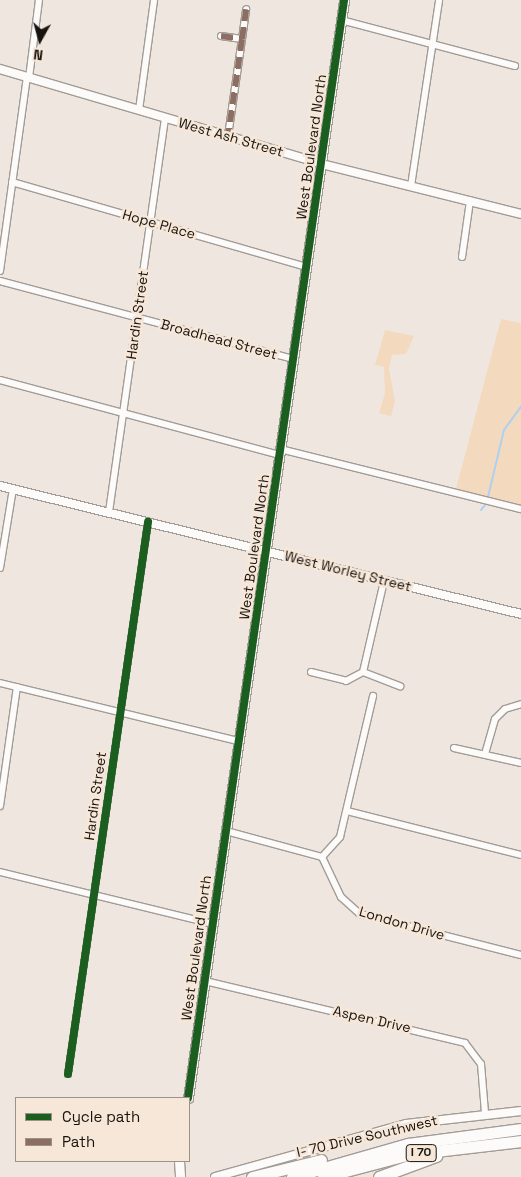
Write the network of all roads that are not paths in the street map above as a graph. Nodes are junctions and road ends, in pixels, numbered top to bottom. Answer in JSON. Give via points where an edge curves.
{"nodes":[{"id":1,"x":39,"y":0,"type":"edge"},
{"id":2,"x":154,"y":0,"type":"edge"},
{"id":3,"x":344,"y":0,"type":"edge"},
{"id":4,"x":439,"y":0,"type":"edge"},
{"id":5,"x":246,"y":8,"type":"dead end"},
{"id":6,"x":341,"y":20,"type":"junction"},
{"id":7,"x":221,"y":36,"type":"dead end"},
{"id":8,"x":242,"y":39,"type":"junction"},
{"id":9,"x":432,"y":44,"type":"junction"},
{"id":10,"x":515,"y":66,"type":"dead end"},
{"id":11,"x":0,"y":69,"type":"edge"},
{"id":12,"x":28,"y":77,"type":"junction"},
{"id":13,"x":139,"y":110,"type":"junction"},
{"id":14,"x":165,"y":118,"type":"junction"},
{"id":15,"x":228,"y":136,"type":"junction"},
{"id":16,"x":322,"y":164,"type":"junction"},
{"id":17,"x":12,"y":182,"type":"junction"},
{"id":18,"x":412,"y":186,"type":"junction"},
{"id":19,"x":470,"y":200,"type":"junction"},
{"id":20,"x":521,"y":214,"type":"edge"},
{"id":21,"x":151,"y":222,"type":"junction"},
{"id":22,"x":462,"y":257,"type":"dead end"},
{"id":23,"x":307,"y":267,"type":"junction"},
{"id":24,"x":0,"y":271,"type":"edge"},
{"id":25,"x":0,"y":281,"type":"edge"},
{"id":26,"x":137,"y":317,"type":"junction"},
{"id":27,"x":294,"y":359,"type":"junction"},
{"id":28,"x":0,"y":380,"type":"edge"},
{"id":29,"x":123,"y":413,"type":"junction"},
{"id":30,"x":280,"y":452,"type":"junction"},
{"id":31,"x":0,"y":486,"type":"edge"},
{"id":32,"x":13,"y":489,"type":"junction"},
{"id":33,"x":521,"y":509,"type":"edge"},
{"id":34,"x":109,"y":512,"type":"junction"},
{"id":35,"x":148,"y":522,"type":"junction"},
{"id":36,"x":266,"y":551,"type":"junction"},
{"id":37,"x":1,"y":559,"type":"edge"},
{"id":38,"x":0,"y":568,"type":"edge"},
{"id":39,"x":384,"y":581,"type":"junction"},
{"id":40,"x":521,"y":614,"type":"edge"},
{"id":41,"x":310,"y":672,"type":"dead end"},
{"id":42,"x":363,"y":672,"type":"junction"},
{"id":43,"x":0,"y":683,"type":"edge"},
{"id":44,"x":400,"y":686,"type":"dead end"},
{"id":45,"x":17,"y":687,"type":"junction"},
{"id":46,"x":373,"y":696,"type":"dead end"},
{"id":47,"x":521,"y":704,"type":"edge"},
{"id":48,"x":120,"y":712,"type":"junction"},
{"id":49,"x":238,"y":740,"type":"junction"},
{"id":50,"x":454,"y":748,"type":"dead end"},
{"id":51,"x":485,"y":754,"type":"junction"},
{"id":52,"x":521,"y":763,"type":"edge"},
{"id":53,"x":0,"y":806,"type":"edge"},
{"id":54,"x":347,"y":811,"type":"junction"},
{"id":55,"x":226,"y":831,"type":"junction"},
{"id":56,"x":521,"y":855,"type":"edge"},
{"id":57,"x":322,"y":857,"type":"junction"},
{"id":58,"x":0,"y":872,"type":"edge"},
{"id":59,"x":94,"y":895,"type":"junction"},
{"id":60,"x":212,"y":924,"type":"junction"},
{"id":61,"x":521,"y":955,"type":"edge"},
{"id":62,"x":204,"y":981,"type":"junction"},
{"id":63,"x":68,"y":1074,"type":"dead end"},
{"id":64,"x":188,"y":1097,"type":"edge"},
{"id":65,"x":521,"y":1111,"type":"edge"},
{"id":66,"x":485,"y":1112,"type":"junction"},
{"id":67,"x":521,"y":1129,"type":"edge"},
{"id":68,"x":521,"y":1141,"type":"edge"},
{"id":69,"x":460,"y":1147,"type":"junction"},
{"id":70,"x":360,"y":1155,"type":"junction"},
{"id":71,"x":179,"y":1162,"type":"edge"},
{"id":72,"x":180,"y":1177,"type":"edge"},
{"id":73,"x":215,"y":1177,"type":"edge"},
{"id":74,"x":252,"y":1177,"type":"edge"},
{"id":75,"x":292,"y":1177,"type":"edge"},
{"id":76,"x":323,"y":1177,"type":"edge"},
{"id":77,"x":379,"y":1177,"type":"edge"}],
"edges":[{"from":1,"to":12,"type":"street"},
{"from":2,"to":13,"type":"street"},
{"from":3,"to":6,"type":"main road","name":"West Boulevard North"},
{"from":4,"to":9,"type":"street"},
{"from":5,"to":8,"type":"street"},
{"from":6,"to":9,"type":"street"},
{"from":6,"to":16,"type":"main road","name":"West Boulevard North"},
{"from":7,"to":8,"type":"street"},
{"from":8,"to":15,"type":"street"},
{"from":9,"to":10,"type":"street"},
{"from":9,"to":18,"type":"street"},
{"from":11,"to":12,"type":"street","name":"West Ash Street"},
{"from":12,"to":13,"type":"street","name":"West Ash Street"},
{"from":12,"to":17,"type":"street"},
{"from":13,"to":14,"type":"street","name":"West Ash Street"},
{"from":14,"to":15,"type":"street","name":"West Ash Street"},
{"from":14,"to":21,"type":"street","name":"Hardin Street"},
{"from":15,"to":16,"type":"street","name":"West Ash Street"},
{"from":16,"to":18,"type":"street","name":"West Ash Street"},
{"from":16,"to":23,"type":"main road","name":"West Boulevard North"},
{"from":17,"to":21,"type":"street","name":"Hope Place"},
{"from":17,"to":24,"type":"street"},
{"from":18,"to":19,"type":"street","name":"West Ash Street"},
{"from":19,"to":20,"type":"street","name":"West Ash Street"},
{"from":19,"to":22,"type":"street"},
{"from":21,"to":23,"type":"street","name":"Hope Place"},
{"from":21,"to":26,"type":"street","name":"Hardin Street"},
{"from":23,"to":27,"type":"main road","name":"West Boulevard North"},
{"from":25,"to":26,"type":"street","name":"Broadhead Street"},
{"from":26,"to":27,"type":"street","name":"Broadhead Street"},
{"from":26,"to":29,"type":"street","name":"Hardin Street"},
{"from":27,"to":30,"type":"main road","name":"West Boulevard North"},
{"from":28,"to":29,"type":"street"},
{"from":29,"to":30,"type":"street"},
{"from":29,"to":34,"type":"street","name":"Hardin Street"},
{"from":30,"to":33,"type":"street"},
{"from":30,"to":36,"type":"main road","name":"West Boulevard North"},
{"from":31,"to":32,"type":"street","name":"West Worley Street"},
{"from":32,"to":34,"type":"street","name":"West Worley Street"},
{"from":32,"to":37,"type":"street"},
{"from":34,"to":35,"type":"street","name":"West Worley Street"},
{"from":35,"to":36,"type":"street","name":"West Worley Street"},
{"from":35,"to":48,"type":"street","name":"Hardin Street"},
{"from":36,"to":39,"type":"street","name":"West Worley Street"},
{"from":36,"to":49,"type":"main road","name":"West Boulevard North"},
{"from":37,"to":38,"type":"street"},
{"from":39,"to":40,"type":"street","name":"West Worley Street"},
{"from":39,"to":42,"type":"street"},
{"from":41,"to":42,"type":"street","via":[[346,680]]},
{"from":42,"to":44,"type":"street"},
{"from":43,"to":45,"type":"street"},
{"from":45,"to":48,"type":"street"},
{"from":45,"to":53,"type":"street"},
{"from":46,"to":54,"type":"street"},
{"from":47,"to":51,"type":"street","via":[[505,709],[495,719]]},
{"from":48,"to":49,"type":"street"},
{"from":48,"to":59,"type":"street","name":"Hardin Street"},
{"from":49,"to":55,"type":"main road","name":"West Boulevard North"},
{"from":50,"to":51,"type":"street"},
{"from":51,"to":52,"type":"street"},
{"from":54,"to":56,"type":"street"},
{"from":54,"to":57,"type":"street","via":[[340,837]]},
{"from":55,"to":57,"type":"street"},
{"from":55,"to":60,"type":"main road","name":"West Boulevard North"},
{"from":57,"to":61,"type":"street","name":"London Drive","via":[[341,897],[360,914]]},
{"from":58,"to":59,"type":"street"},
{"from":59,"to":60,"type":"street"},
{"from":59,"to":63,"type":"street","name":"Hardin Street"},
{"from":60,"to":62,"type":"main road","name":"West Boulevard North"},
{"from":62,"to":64,"type":"main road","name":"West Boulevard North"},
{"from":62,"to":66,"type":"street","name":"Aspen Drive","via":[[465,1043],[481,1064]]},
{"from":65,"to":66,"type":"street","name":"I- 70 Drive Southwest"},
{"from":66,"to":73,"type":"street","name":"I- 70 Drive Southwest","via":[[332,1142]]},
{"from":67,"to":70,"type":"highway","number":"I 70","via":[[408,1144]]},
{"from":68,"to":69,"type":"highway","number":"I 70"},
{"from":69,"to":76,"type":"highway","number":"I 70","via":[[410,1154]]},
{"from":69,"to":77,"type":"highway"},
{"from":70,"to":74,"type":"highway","via":[[345,1154]]},
{"from":70,"to":75,"type":"highway","number":"I 70"},
{"from":71,"to":72,"type":"main road"}]}
